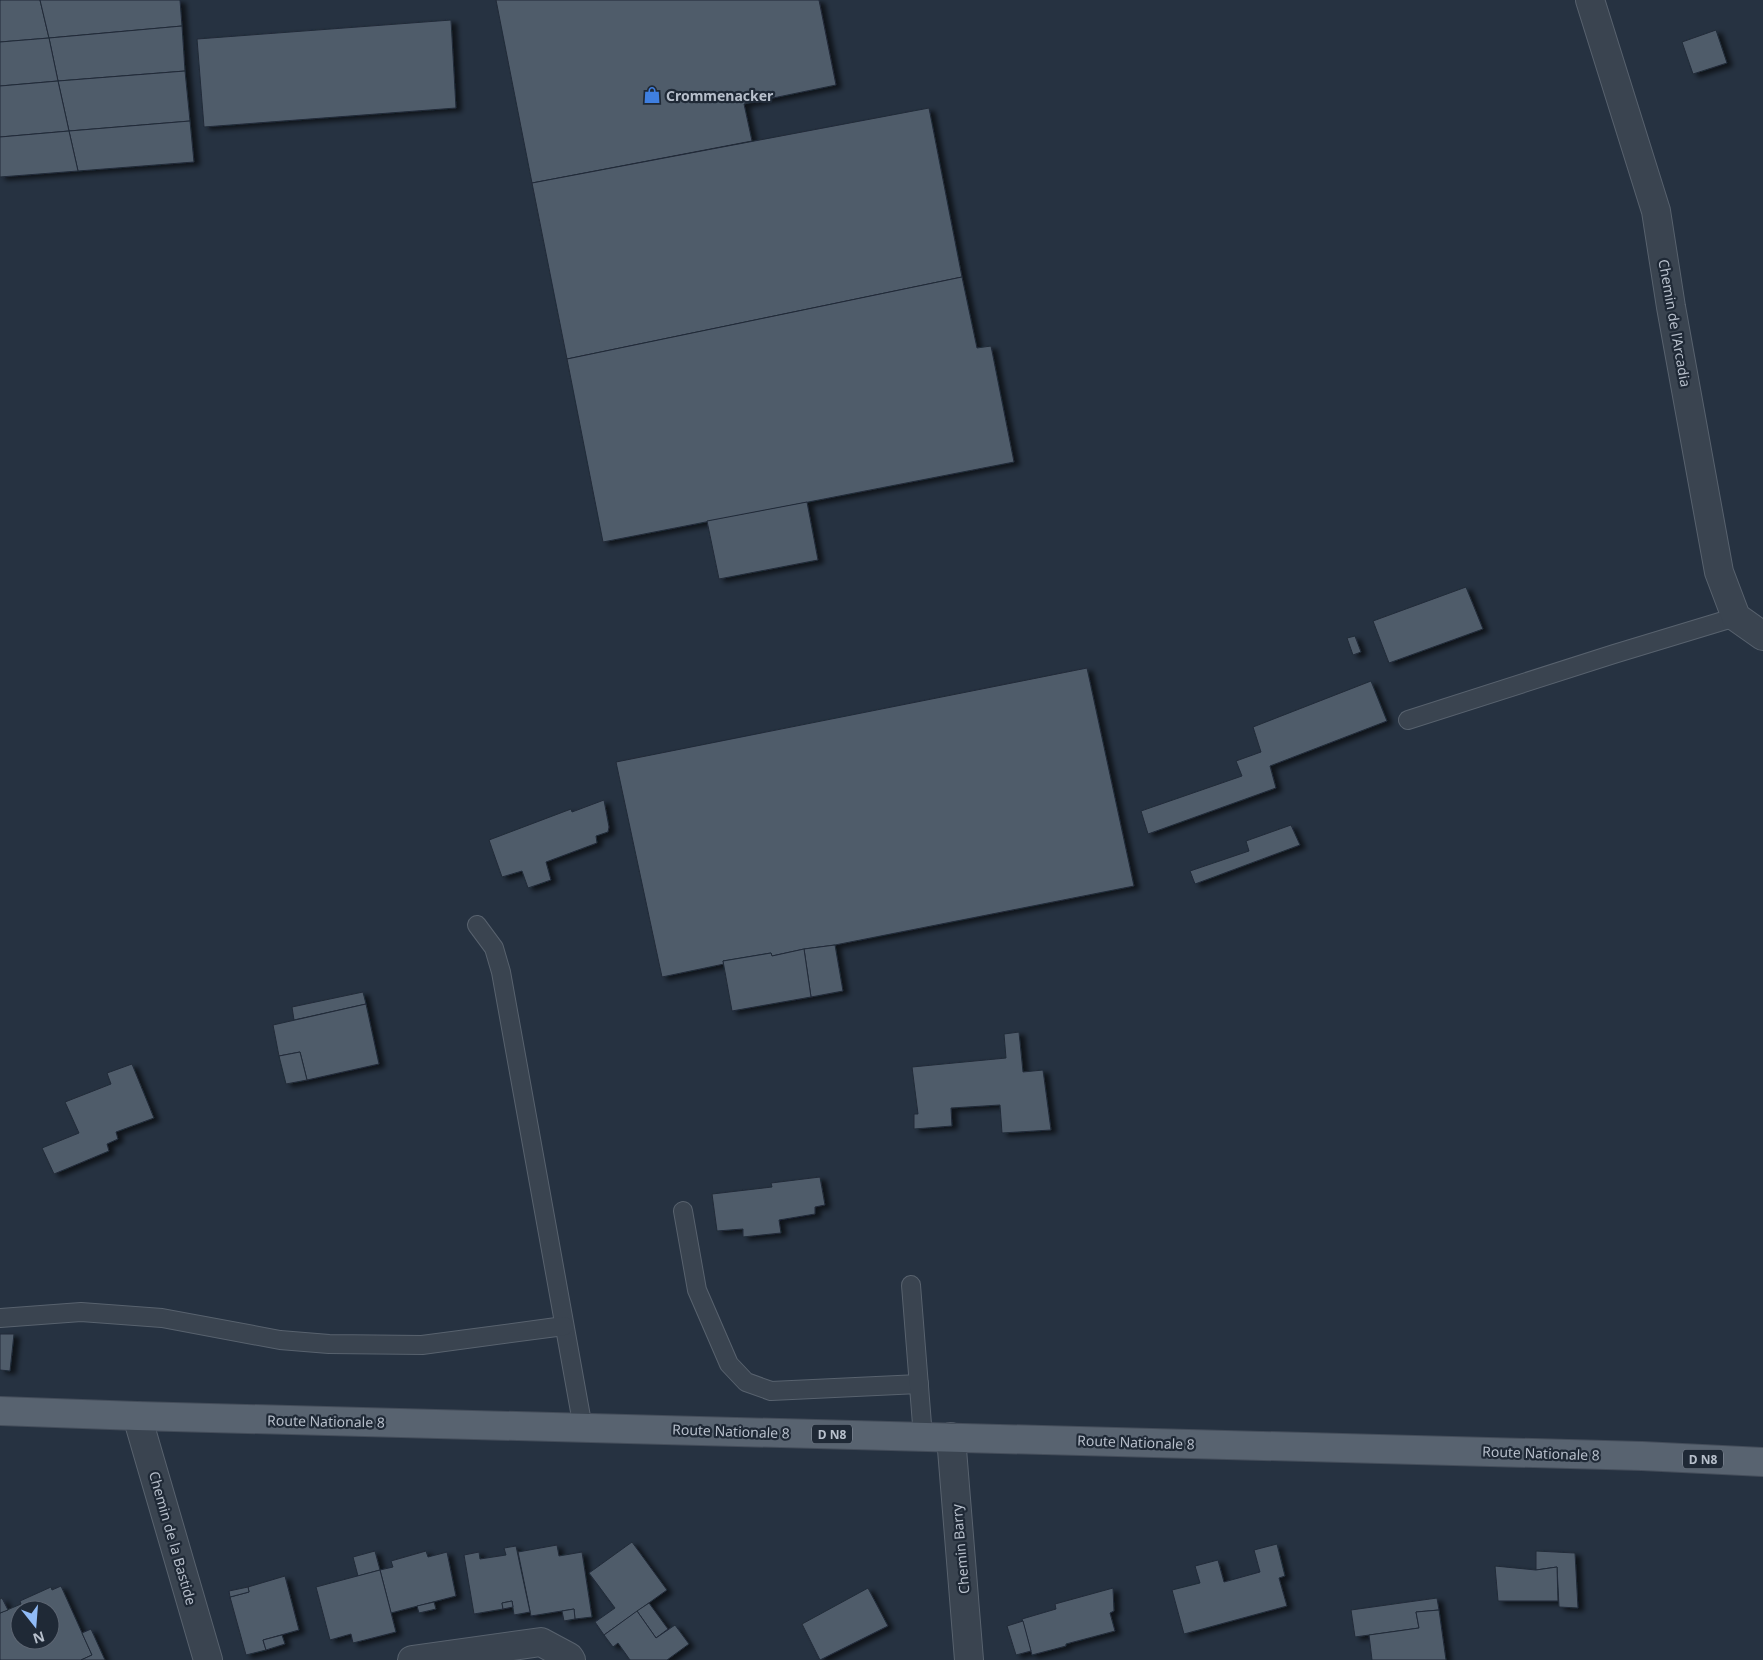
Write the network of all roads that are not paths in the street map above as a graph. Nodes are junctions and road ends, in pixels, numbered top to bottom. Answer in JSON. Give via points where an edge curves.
{"nodes":[{"id":1,"x":1590,"y":0,"type":"edge"},
{"id":2,"x":1736,"y":617,"type":"junction"},
{"id":3,"x":1763,"y":636,"type":"edge"},
{"id":4,"x":1408,"y":720,"type":"dead end"},
{"id":5,"x":477,"y":925,"type":"dead end"},
{"id":6,"x":683,"y":1211,"type":"dead end"},
{"id":7,"x":911,"y":1285,"type":"dead end"},
{"id":8,"x":0,"y":1318,"type":"edge"},
{"id":9,"x":564,"y":1326,"type":"junction"},
{"id":10,"x":919,"y":1384,"type":"junction"},
{"id":11,"x":0,"y":1411,"type":"edge"},
{"id":12,"x":137,"y":1416,"type":"junction"},
{"id":13,"x":583,"y":1428,"type":"junction"},
{"id":14,"x":923,"y":1436,"type":"junction"},
{"id":15,"x":951,"y":1437,"type":"junction"},
{"id":16,"x":1763,"y":1454,"type":"edge"},
{"id":17,"x":1642,"y":1456,"type":"junction"},
{"id":18,"x":1763,"y":1462,"type":"edge"},
{"id":19,"x":208,"y":1660,"type":"edge"},
{"id":20,"x":412,"y":1660,"type":"edge"},
{"id":21,"x":571,"y":1660,"type":"edge"},
{"id":22,"x":969,"y":1660,"type":"edge"}],
"edges":[{"from":1,"to":2,"type":"street","name":"Chemin de l'Arcadia","via":[[1656,211],[1719,572]]},
{"from":2,"to":3,"type":"street"},
{"from":2,"to":4,"type":"lane"},
{"from":5,"to":9,"type":"lane","via":[[494,948],[501,972]]},
{"from":6,"to":10,"type":"lane","via":[[697,1290],[729,1364],[746,1382],[771,1391]]},
{"from":7,"to":10,"type":"lane"},
{"from":8,"to":9,"type":"lane","via":[[81,1312],[162,1318],[280,1340],[329,1344],[422,1345]]},
{"from":9,"to":13,"type":"lane"},
{"from":10,"to":14,"type":"lane"},
{"from":11,"to":12,"type":"main road","name":"Route Nationale 8","number":"D N8"},
{"from":12,"to":13,"type":"main road","name":"Route Nationale 8","number":"D N8"},
{"from":12,"to":19,"type":"street","name":"Chemin de la Bastide"},
{"from":13,"to":14,"type":"main road","name":"Route Nationale 8","number":"D N8"},
{"from":14,"to":15,"type":"main road","name":"Route Nationale 8","number":"D N8"},
{"from":15,"to":17,"type":"main road","name":"Route Nationale 8","number":"D N8"},
{"from":15,"to":22,"type":"street","name":"Chemin Barry"},
{"from":16,"to":17,"type":"main road","name":"Route Nationale 8","number":"D N8"},
{"from":17,"to":18,"type":"main road","name":"Route Nationale 8","number":"D N8"},
{"from":20,"to":21,"type":"street","via":[[542,1642]]}]}
